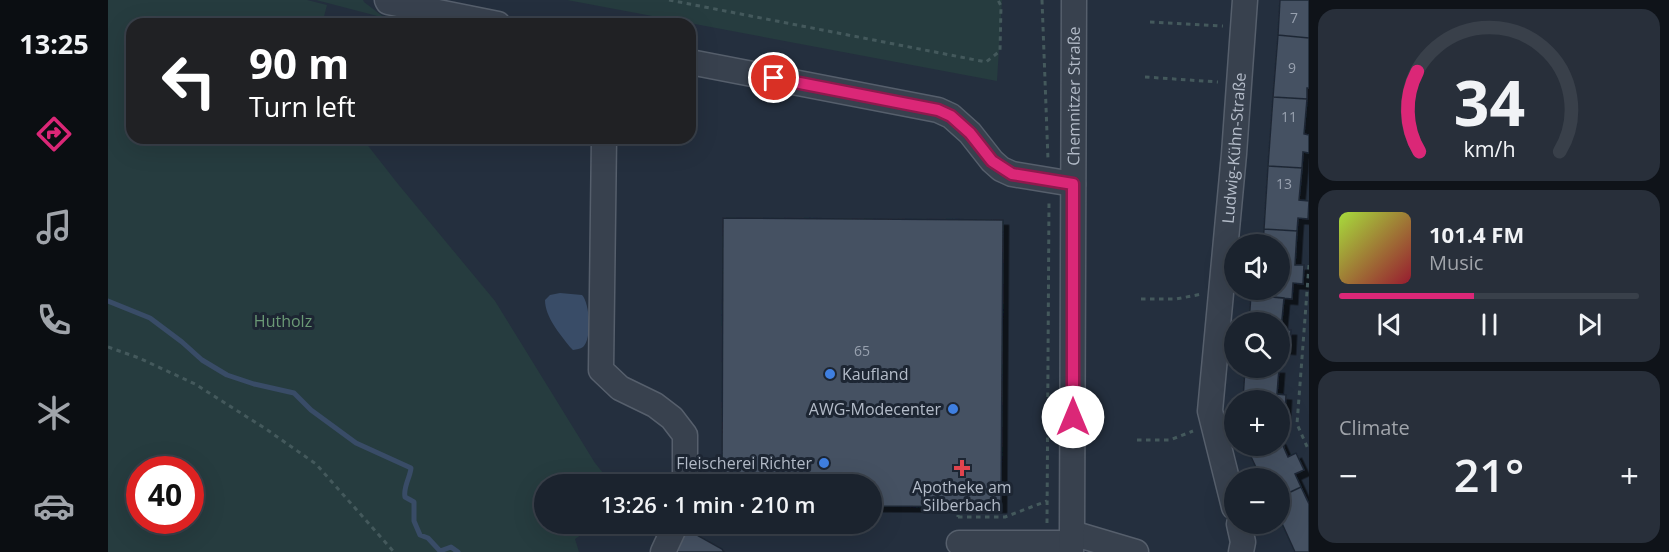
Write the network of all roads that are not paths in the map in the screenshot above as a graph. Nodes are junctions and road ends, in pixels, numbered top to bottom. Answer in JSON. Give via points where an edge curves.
{"nodes":[{"id":1,"x":387,"y":0,"type":"edge"},
{"id":2,"x":1074,"y":0,"type":"edge"},
{"id":3,"x":1245,"y":0,"type":"edge"},
{"id":4,"x":468,"y":18,"type":"edge"},
{"id":5,"x":696,"y":63,"type":"edge"},
{"id":6,"x":604,"y":144,"type":"edge"},
{"id":7,"x":1073,"y":184,"type":"junction"},
{"id":8,"x":1224,"y":468,"type":"edge"},
{"id":9,"x":685,"y":474,"type":"edge"},
{"id":10,"x":671,"y":534,"type":"edge"},
{"id":11,"x":1241,"y":534,"type":"edge"},
{"id":12,"x":959,"y":543,"type":"dead end"},
{"id":13,"x":1072,"y":543,"type":"edge"},
{"id":14,"x":663,"y":552,"type":"edge"},
{"id":15,"x":1136,"y":552,"type":"edge"},
{"id":16,"x":1241,"y":552,"type":"edge"}],
"edges":[{"from":1,"to":4,"type":"street"},
{"from":2,"to":7,"type":"street","name":"Chemnitzer Straße"},
{"from":3,"to":8,"type":"street","name":"Ludwig-Kühn-Straße","via":[[1210,411]]},
{"from":5,"to":7,"type":"street","via":[[938,110],[970,133],[1001,168],[1012,174]]},
{"from":6,"to":9,"type":"street","via":[[601,370],[620,388],[672,418],[685,435]]},
{"from":7,"to":13,"type":"street","name":"Chemnitzer Straße"},
{"from":10,"to":14,"type":"street"},
{"from":11,"to":16,"type":"street"},
{"from":12,"to":13,"type":"street"},
{"from":13,"to":15,"type":"street"}]}
